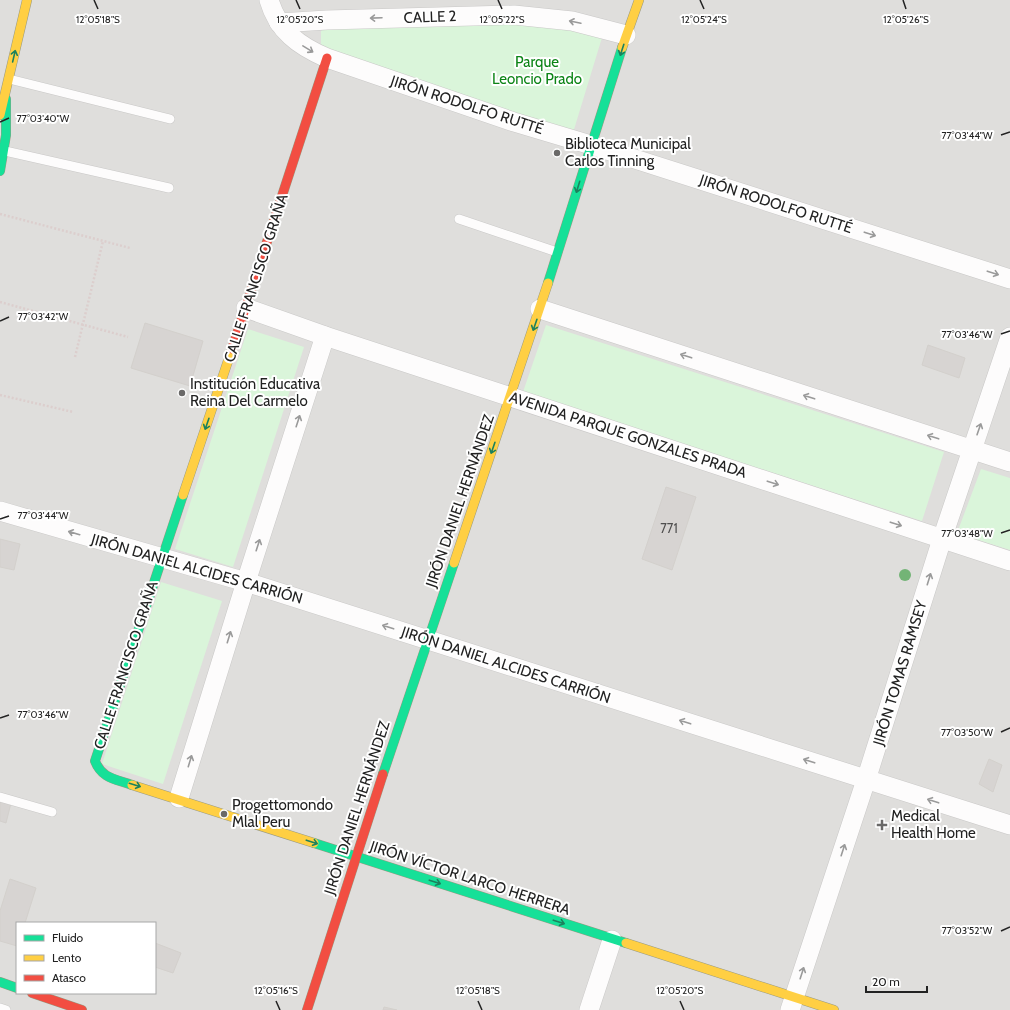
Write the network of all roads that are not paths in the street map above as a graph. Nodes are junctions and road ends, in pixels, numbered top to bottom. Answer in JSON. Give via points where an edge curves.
{"nodes":[{"id":1,"x":27,"y":0,"type":"edge"},
{"id":2,"x":269,"y":0,"type":"edge"},
{"id":3,"x":639,"y":0,"type":"edge"},
{"id":4,"x":279,"y":23,"type":"junction"},
{"id":5,"x":626,"y":35,"type":"junction"},
{"id":6,"x":327,"y":58,"type":"junction"},
{"id":7,"x":9,"y":78,"type":"junction"},
{"id":8,"x":3,"y":93,"type":"edge"},
{"id":9,"x":0,"y":115,"type":"edge"},
{"id":10,"x":170,"y":119,"type":"dead end"},
{"id":11,"x":591,"y":145,"type":"junction"},
{"id":12,"x":4,"y":151,"type":"junction"},
{"id":13,"x":0,"y":172,"type":"edge"},
{"id":14,"x":169,"y":188,"type":"dead end"},
{"id":15,"x":459,"y":219,"type":"dead end"},
{"id":16,"x":558,"y":252,"type":"junction"},
{"id":17,"x":1010,"y":279,"type":"edge"},
{"id":18,"x":246,"y":308,"type":"junction"},
{"id":19,"x":540,"y":309,"type":"junction"},
{"id":20,"x":325,"y":336,"type":"junction"},
{"id":21,"x":1010,"y":337,"type":"edge"},
{"id":22,"x":510,"y":396,"type":"junction"},
{"id":23,"x":972,"y":449,"type":"junction"},
{"id":24,"x":1010,"y":462,"type":"edge"},
{"id":25,"x":0,"y":511,"type":"edge"},
{"id":26,"x":942,"y":539,"type":"junction"},
{"id":27,"x":161,"y":558,"type":"junction"},
{"id":28,"x":1010,"y":561,"type":"edge"},
{"id":29,"x":246,"y":582,"type":"junction"},
{"id":30,"x":427,"y":640,"type":"junction"},
{"id":31,"x":98,"y":771,"type":"joint"},
{"id":32,"x":866,"y":780,"type":"junction"},
{"id":33,"x":0,"y":797,"type":"edge"},
{"id":34,"x":179,"y":798,"type":"junction"},
{"id":35,"x":52,"y":812,"type":"dead end"},
{"id":36,"x":1010,"y":825,"type":"edge"},
{"id":37,"x":355,"y":855,"type":"junction"},
{"id":38,"x":612,"y":940,"type":"junction"},
{"id":39,"x":0,"y":982,"type":"edge"},
{"id":40,"x":16,"y":988,"type":"edge"},
{"id":41,"x":35,"y":994,"type":"edge"},
{"id":42,"x":792,"y":1004,"type":"edge"},
{"id":43,"x":0,"y":1008,"type":"edge"},
{"id":44,"x":6,"y":1010,"type":"edge"},
{"id":45,"x":82,"y":1010,"type":"edge"},
{"id":46,"x":307,"y":1010,"type":"edge"},
{"id":47,"x":589,"y":1010,"type":"edge"},
{"id":48,"x":834,"y":1010,"type":"edge"}],
"edges":[{"from":7,"to":1,"type":"street","one_way":true},
{"from":2,"to":4,"type":"street","name":"JIRÓN RODOLFO RUTTÉ"},
{"from":3,"to":5,"type":"street","name":"JIRÓN DANIEL HERNÁNDEZ"},
{"from":5,"to":4,"type":"street","name":"CALLE 2","one_way":true,"via":[[572,21],[514,15]]},
{"from":4,"to":6,"type":"street","name":"JIRÓN RODOLFO RUTTÉ","one_way":true,"via":[[291,38]]},
{"from":5,"to":11,"type":"street","name":"JIRÓN DANIEL HERNÁNDEZ","one_way":true},
{"from":6,"to":11,"type":"street","name":"JIRÓN RODOLFO RUTTÉ","via":[[514,122]]},
{"from":6,"to":18,"type":"street","name":"CALLE FRANCISCO GRAÑA"},
{"from":7,"to":8,"type":"street"},
{"from":7,"to":10,"type":"lane"},
{"from":8,"to":9,"type":"street"},
{"from":8,"to":12,"type":"street","via":[[7,110]]},
{"from":11,"to":16,"type":"street","name":"JIRÓN DANIEL HERNÁNDEZ","one_way":true},
{"from":11,"to":17,"type":"street","name":"JIRÓN RODOLFO RUTTÉ","one_way":true},
{"from":12,"to":13,"type":"street"},
{"from":12,"to":14,"type":"lane"},
{"from":15,"to":16,"type":"lane"},
{"from":16,"to":19,"type":"street","name":"JIRÓN DANIEL HERNÁNDEZ"},
{"from":18,"to":20,"type":"street","name":"AVENIDA PARQUE GONZALES PRADA"},
{"from":18,"to":27,"type":"street","name":"CALLE FRANCISCO GRAÑA","one_way":true},
{"from":19,"to":22,"type":"street","name":"JIRÓN DANIEL HERNÁNDEZ","one_way":true},
{"from":23,"to":19,"type":"street","one_way":true},
{"from":20,"to":22,"type":"street","name":"AVENIDA PARQUE GONZALES PRADA"},
{"from":29,"to":20,"type":"street","one_way":true},
{"from":23,"to":21,"type":"street","name":"JIRÓN TOMAS RAMSEY","one_way":true},
{"from":22,"to":26,"type":"street","name":"AVENIDA PARQUE GONZALES PRADA","one_way":true},
{"from":22,"to":30,"type":"street","name":"JIRÓN DANIEL HERNÁNDEZ","one_way":true},
{"from":23,"to":24,"type":"street"},
{"from":23,"to":26,"type":"street","name":"JIRÓN TOMAS RAMSEY"},
{"from":27,"to":25,"type":"street","name":"JIRÓN DANIEL ALCIDES CARRIÓN","one_way":true},
{"from":26,"to":28,"type":"street","name":"AVENIDA PARQUE GONZALES PRADA"},
{"from":32,"to":26,"type":"street","name":"JIRÓN TOMAS RAMSEY","one_way":true},
{"from":27,"to":29,"type":"street","name":"JIRÓN DANIEL ALCIDES CARRIÓN"},
{"from":27,"to":31,"type":"street","name":"CALLE FRANCISCO GRAÑA","via":[[95,762]]},
{"from":30,"to":29,"type":"street","name":"JIRÓN DANIEL ALCIDES CARRIÓN","one_way":true},
{"from":34,"to":29,"type":"street","one_way":true},
{"from":32,"to":30,"type":"street","name":"JIRÓN DANIEL ALCIDES CARRIÓN","one_way":true},
{"from":30,"to":37,"type":"street","name":"JIRÓN DANIEL HERNÁNDEZ"},
{"from":31,"to":34,"type":"street","name":"JIRÓN VÍCTOR LARCO HERRERA","one_way":true,"via":[[108,777]]},
{"from":36,"to":32,"type":"street","name":"JIRÓN DANIEL ALCIDES CARRIÓN","one_way":true},
{"from":42,"to":32,"type":"street","name":"JIRÓN TOMAS RAMSEY","one_way":true},
{"from":33,"to":35,"type":"lane"},
{"from":34,"to":37,"type":"street","name":"JIRÓN VÍCTOR LARCO HERRERA","one_way":true},
{"from":37,"to":38,"type":"street","name":"JIRÓN VÍCTOR LARCO HERRERA","one_way":true},
{"from":37,"to":46,"type":"street","name":"JIRÓN DANIEL HERNÁNDEZ"},
{"from":38,"to":42,"type":"street","name":"JIRÓN VÍCTOR LARCO HERRERA"},
{"from":38,"to":47,"type":"street"},
{"from":39,"to":40,"type":"street"},
{"from":41,"to":45,"type":"street"},
{"from":42,"to":48,"type":"street","name":"JIRÓN VÍCTOR LARCO HERRERA"},
{"from":43,"to":44,"type":"lane"}]}
